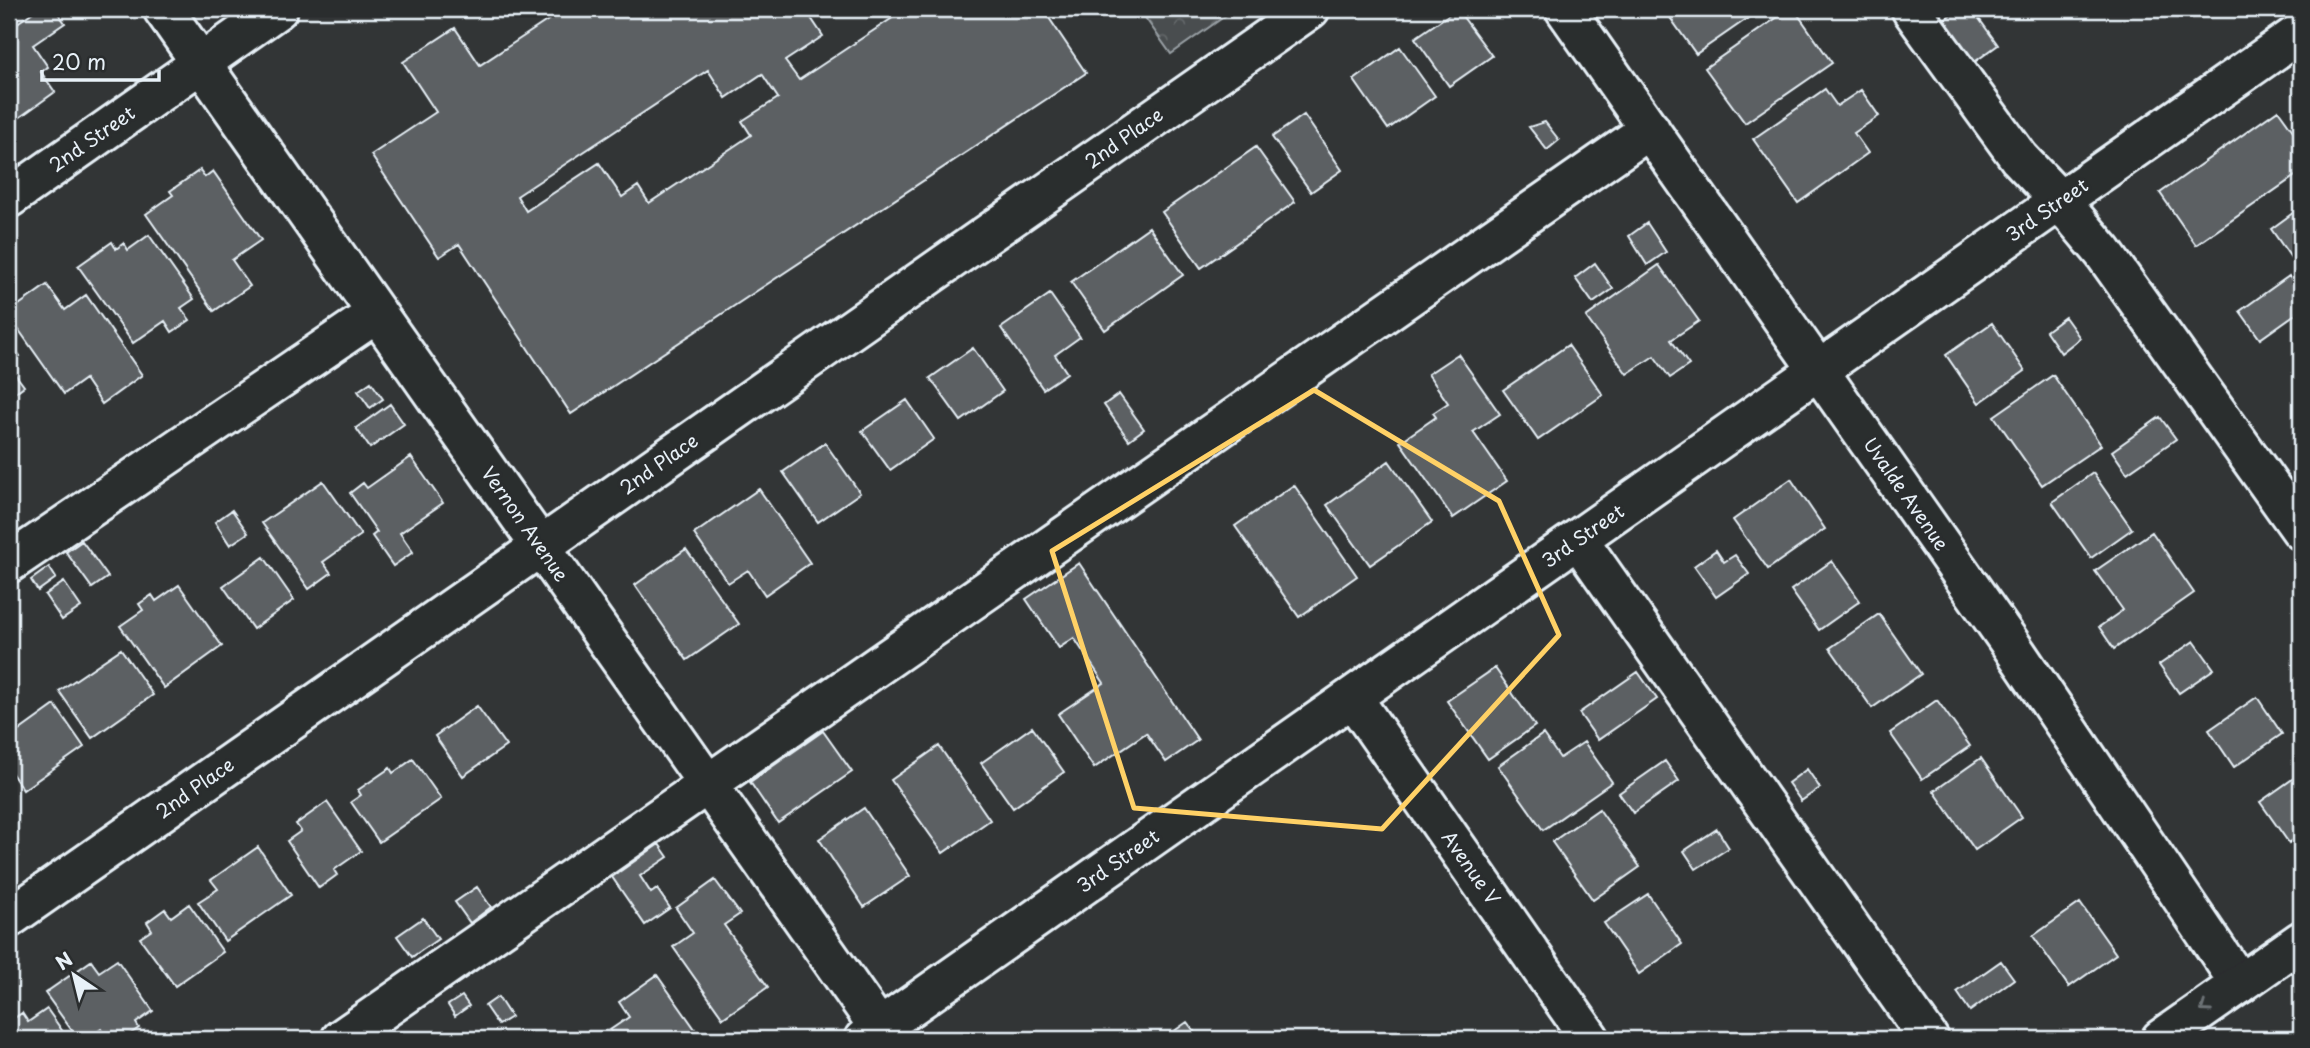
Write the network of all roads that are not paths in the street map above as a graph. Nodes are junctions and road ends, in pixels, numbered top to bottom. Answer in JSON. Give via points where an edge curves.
{"nodes":[{"id":1,"x":163,"y":9,"type":"edge"},
{"id":2,"x":278,"y":9,"type":"edge"},
{"id":3,"x":1310,"y":9,"type":"edge"},
{"id":4,"x":1565,"y":9,"type":"edge"},
{"id":5,"x":1912,"y":9,"type":"edge"},
{"id":6,"x":2301,"y":32,"type":"edge"},
{"id":7,"x":201,"y":63,"type":"junction"},
{"id":8,"x":1650,"y":130,"type":"junction"},
{"id":9,"x":9,"y":198,"type":"edge"},
{"id":10,"x":2060,"y":201,"type":"junction"},
{"id":11,"x":377,"y":313,"type":"junction"},
{"id":12,"x":1819,"y":371,"type":"junction"},
{"id":13,"x":2301,"y":530,"type":"edge"},
{"id":14,"x":1578,"y":539,"type":"junction"},
{"id":15,"x":541,"y":547,"type":"junction"},
{"id":16,"x":9,"y":563,"type":"edge"},
{"id":17,"x":1352,"y":697,"type":"junction"},
{"id":18,"x":707,"y":783,"type":"junction"},
{"id":19,"x":9,"y":918,"type":"edge"},
{"id":20,"x":2301,"y":941,"type":"edge"},
{"id":21,"x":2240,"y":984,"type":"junction"},
{"id":22,"x":877,"y":1036,"type":"edge"},
{"id":23,"x":341,"y":1039,"type":"edge"},
{"id":24,"x":1590,"y":1039,"type":"edge"},
{"id":25,"x":1930,"y":1039,"type":"edge"},
{"id":26,"x":2161,"y":1039,"type":"edge"}],
"edges":[{"from":1,"to":7,"type":"street","name":"Vernon Avenue"},
{"from":2,"to":7,"type":"street","name":"2nd Street"},
{"from":3,"to":15,"type":"street","name":"2nd Place"},
{"from":4,"to":8,"type":"street","name":"Uvalde Avenue"},
{"from":5,"to":10,"type":"street","via":[[2019,158]]},
{"from":6,"to":10,"type":"street","name":"3rd Street"},
{"from":7,"to":9,"type":"street","name":"2nd Street"},
{"from":7,"to":11,"type":"street","name":"Vernon Avenue"},
{"from":8,"to":12,"type":"street","name":"Uvalde Avenue"},
{"from":8,"to":18,"type":"street"},
{"from":10,"to":12,"type":"street","name":"3rd Street"},
{"from":10,"to":13,"type":"street","via":[[2103,253]]},
{"from":11,"to":15,"type":"street","name":"Vernon Avenue"},
{"from":11,"to":16,"type":"street"},
{"from":12,"to":14,"type":"street","name":"3rd Street"},
{"from":12,"to":21,"type":"street","name":"Uvalde Avenue"},
{"from":14,"to":17,"type":"street","name":"3rd Street"},
{"from":14,"to":25,"type":"street"},
{"from":15,"to":18,"type":"street","name":"Vernon Avenue"},
{"from":15,"to":19,"type":"street","name":"2nd Place"},
{"from":17,"to":22,"type":"street","name":"3rd Street"},
{"from":17,"to":24,"type":"street","name":"Avenue V"},
{"from":18,"to":22,"type":"street","name":"Vernon Avenue"},
{"from":18,"to":23,"type":"street"},
{"from":20,"to":21,"type":"street"},
{"from":21,"to":26,"type":"street","one_way":true}]}
